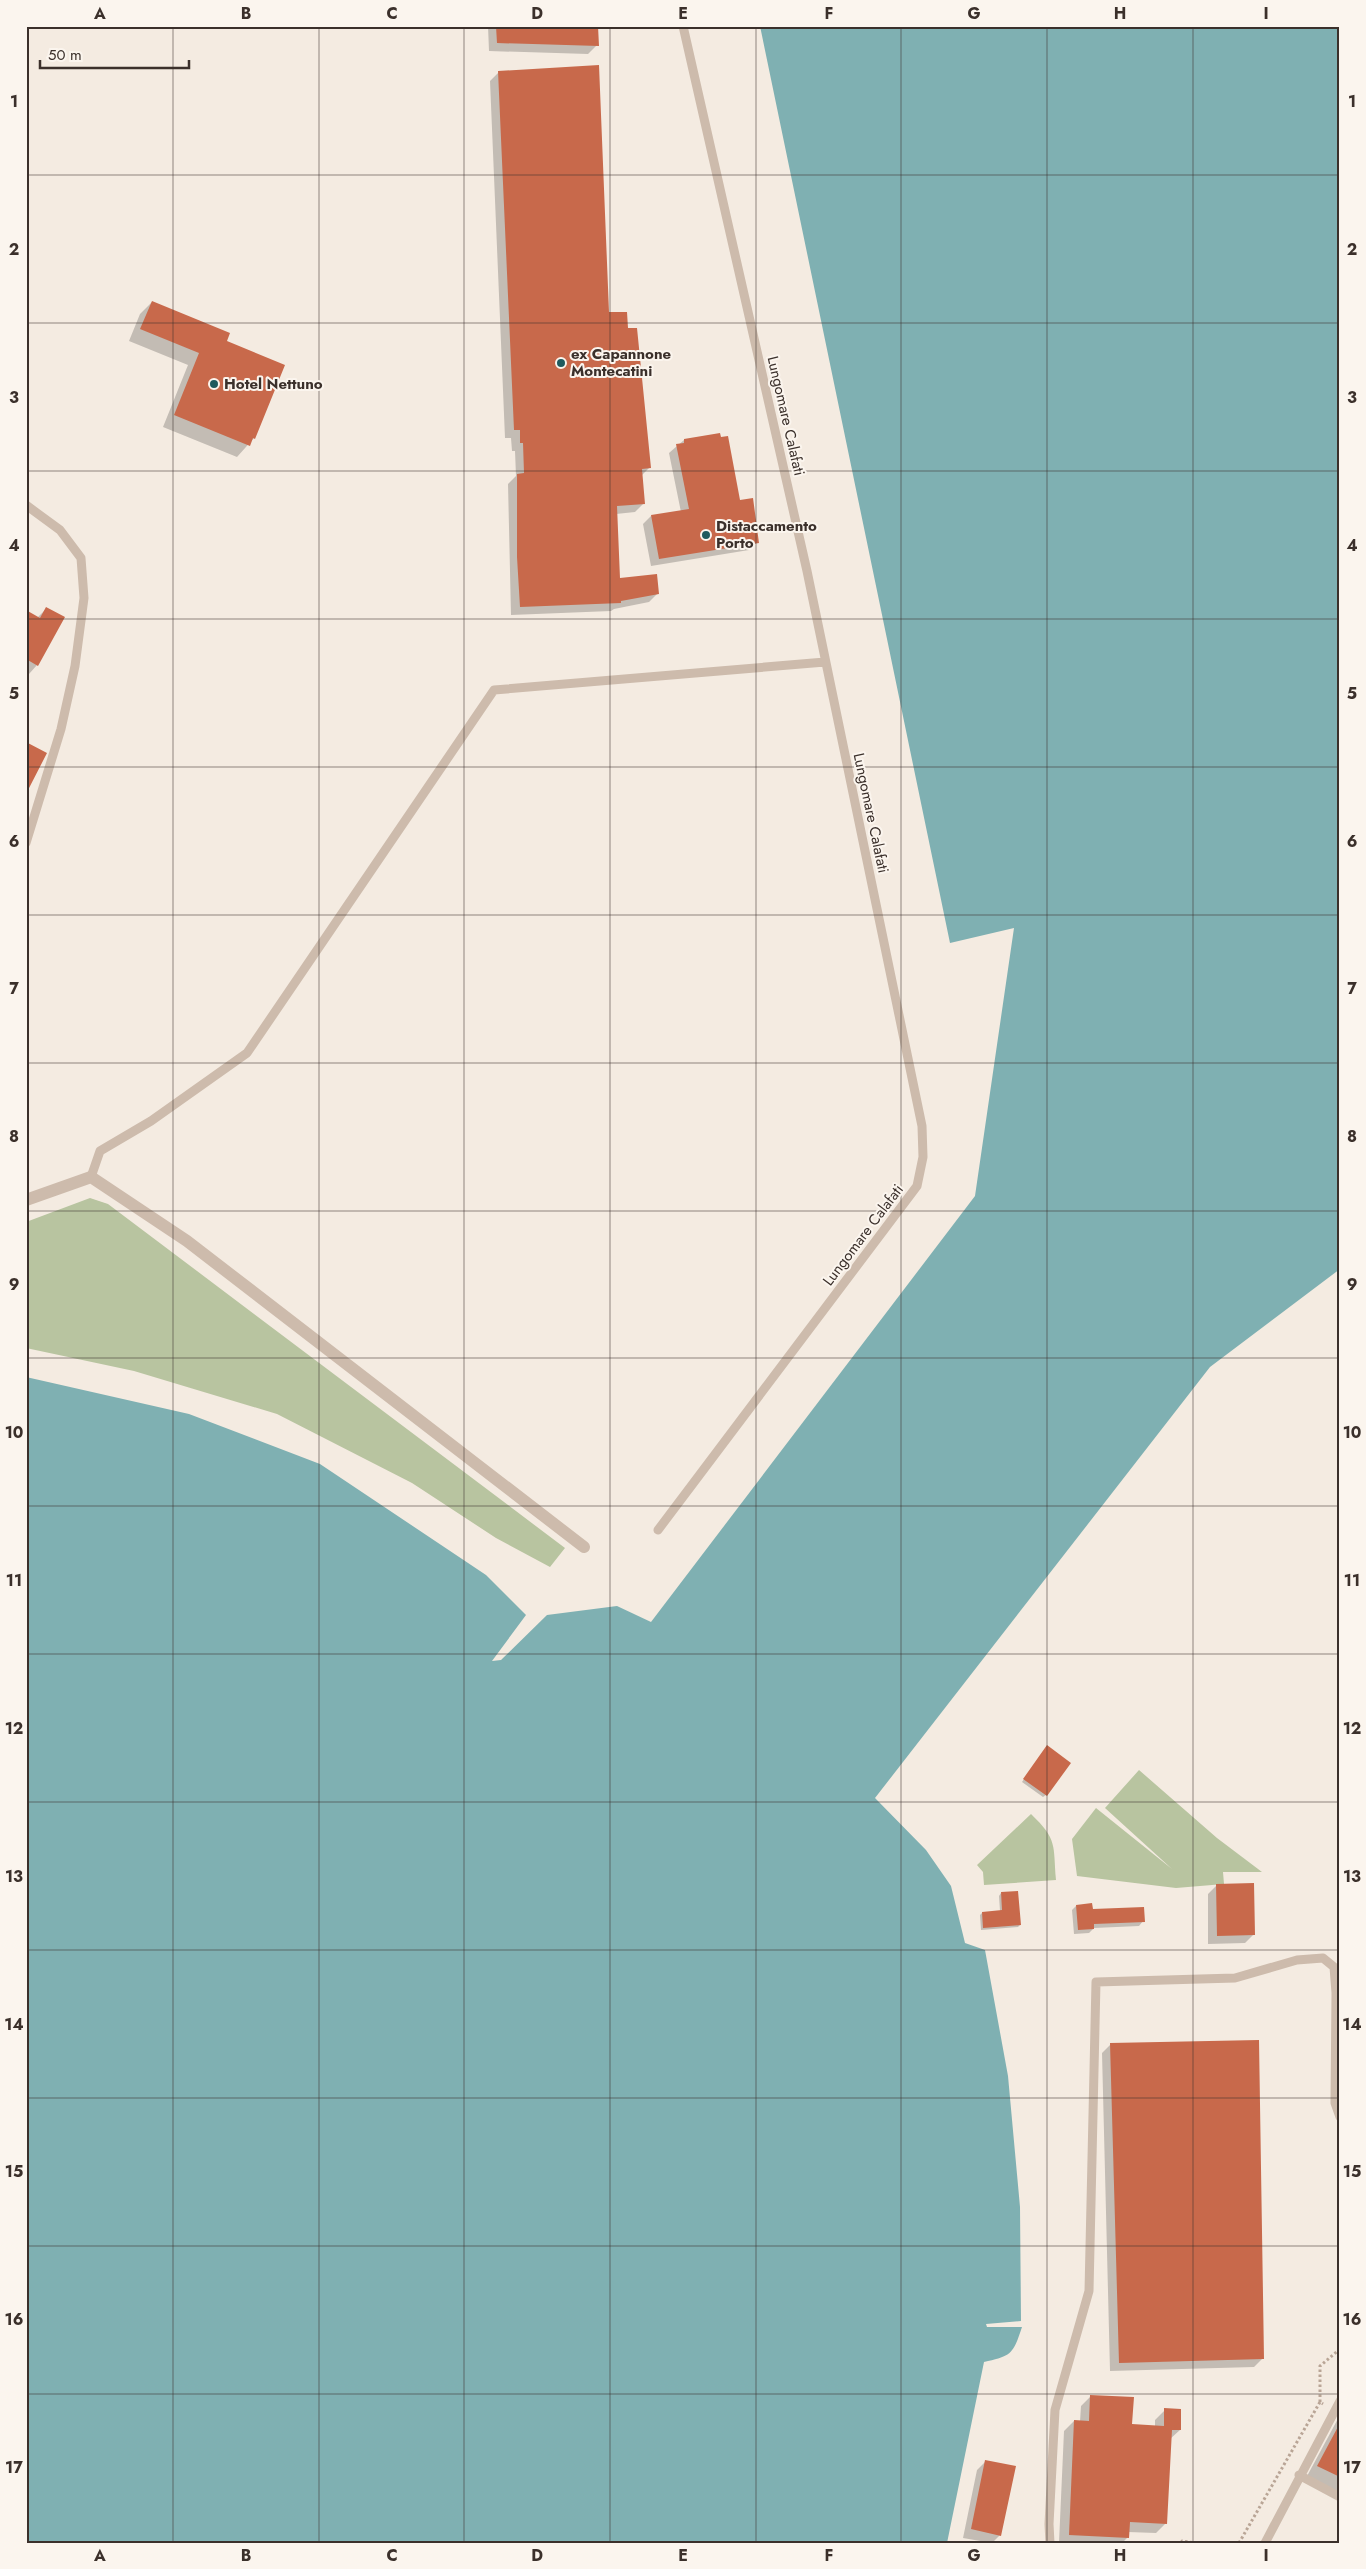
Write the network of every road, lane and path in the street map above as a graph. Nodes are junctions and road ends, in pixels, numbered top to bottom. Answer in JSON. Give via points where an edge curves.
{"nodes":[{"id":1,"x":683,"y":26,"type":"edge"},
{"id":2,"x":26,"y":505,"type":"edge"},
{"id":3,"x":825,"y":662,"type":"junction"},
{"id":4,"x":26,"y":843,"type":"edge"},
{"id":5,"x":91,"y":1176,"type":"junction"},
{"id":6,"x":26,"y":1200,"type":"edge"},
{"id":7,"x":658,"y":1530,"type":"dead end"},
{"id":8,"x":584,"y":1547,"type":"dead end"},
{"id":9,"x":1340,"y":2118,"type":"edge"},
{"id":10,"x":1340,"y":2349,"type":"edge"},
{"id":11,"x":1340,"y":2401,"type":"edge"},
{"id":12,"x":1320,"y":2402,"type":"junction"},
{"id":13,"x":1335,"y":2409,"type":"junction"},
{"id":14,"x":1299,"y":2475,"type":"junction"},
{"id":15,"x":1340,"y":2497,"type":"edge"},
{"id":16,"x":1050,"y":2543,"type":"edge"},
{"id":17,"x":1182,"y":2543,"type":"edge"},
{"id":18,"x":1196,"y":2543,"type":"edge"},
{"id":19,"x":1239,"y":2543,"type":"edge"},
{"id":20,"x":1265,"y":2543,"type":"edge"}],
"edges":[{"from":1,"to":3,"type":"lane","name":"Lungomare Calafati"},
{"from":2,"to":4,"type":"lane","via":[[60,530],[81,558],[84,598],[75,666],[61,729]]},
{"from":3,"to":5,"type":"lane","via":[[494,690],[247,1053],[151,1121],[100,1151]]},
{"from":3,"to":7,"type":"lane","name":"Lungomare Calafati","via":[[922,1126],[923,1157],[918,1186]]},
{"from":5,"to":6,"type":"street"},
{"from":5,"to":8,"type":"street","via":[[187,1241]]},
{"from":9,"to":16,"type":"lane","via":[[1335,2103],[1334,1967],[1323,1958],[1297,1960],[1235,1978],[1096,1982],[1089,2291],[1055,2410]]},
{"from":10,"to":12,"type":"path","via":[[1320,2366]]},
{"from":11,"to":13,"type":"lane"},
{"from":12,"to":13,"type":"path"},
{"from":12,"to":19,"type":"path"},
{"from":13,"to":14,"type":"lane"},
{"from":14,"to":15,"type":"lane"},
{"from":14,"to":20,"type":"lane"},
{"from":17,"to":18,"type":"path"}]}
